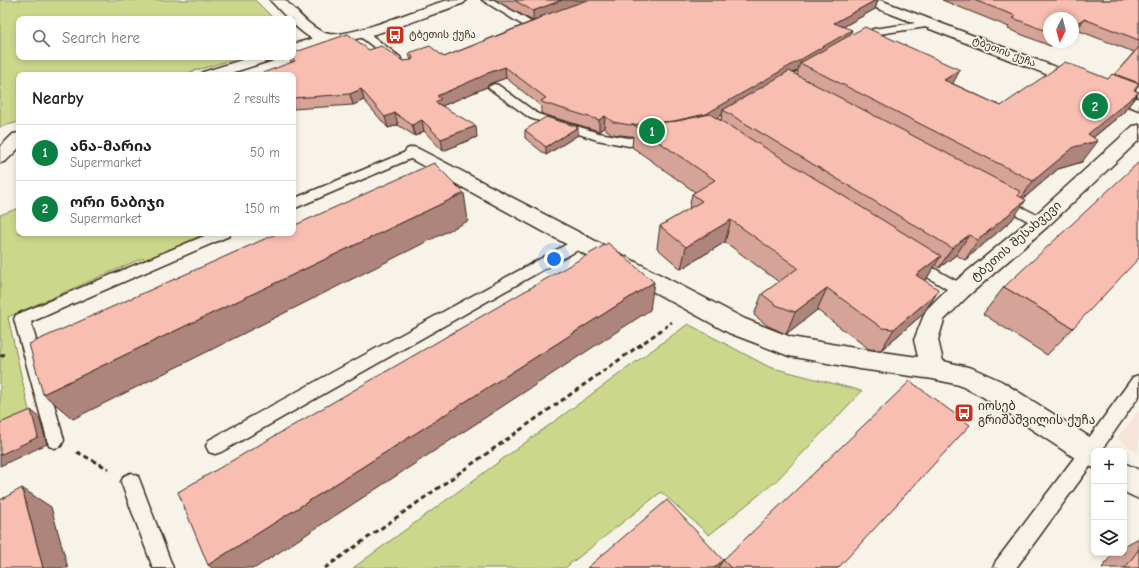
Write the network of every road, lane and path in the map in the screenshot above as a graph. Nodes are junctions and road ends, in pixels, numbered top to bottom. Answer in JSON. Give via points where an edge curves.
{"nodes":[{"id":1,"x":277,"y":0,"type":"edge"},
{"id":2,"x":460,"y":0,"type":"edge"},
{"id":3,"x":487,"y":0,"type":"edge"},
{"id":4,"x":868,"y":0,"type":"edge"},
{"id":5,"x":294,"y":16,"type":"edge"},
{"id":6,"x":296,"y":17,"type":"edge"},
{"id":7,"x":554,"y":19,"type":"edge"},
{"id":8,"x":930,"y":24,"type":"junction"},
{"id":9,"x":362,"y":33,"type":"junction"},
{"id":10,"x":326,"y":39,"type":"junction"},
{"id":11,"x":849,"y":47,"type":"edge"},
{"id":12,"x":296,"y":48,"type":"edge"},
{"id":13,"x":257,"y":60,"type":"edge"},
{"id":14,"x":404,"y":65,"type":"edge"},
{"id":15,"x":219,"y":72,"type":"edge"},
{"id":16,"x":494,"y":87,"type":"dead end"},
{"id":17,"x":1139,"y":105,"type":"edge"},
{"id":18,"x":16,"y":135,"type":"edge"},
{"id":19,"x":1136,"y":137,"type":"edge"},
{"id":20,"x":0,"y":139,"type":"edge"},
{"id":21,"x":666,"y":139,"type":"edge"},
{"id":22,"x":16,"y":141,"type":"edge"},
{"id":23,"x":413,"y":153,"type":"joint"},
{"id":24,"x":0,"y":156,"type":"edge"},
{"id":25,"x":991,"y":196,"type":"edge"},
{"id":26,"x":296,"y":203,"type":"edge"},
{"id":27,"x":1040,"y":222,"type":"junction"},
{"id":28,"x":217,"y":236,"type":"edge"},
{"id":29,"x":580,"y":242,"type":"junction"},
{"id":30,"x":906,"y":257,"type":"edge"},
{"id":31,"x":960,"y":290,"type":"junction"},
{"id":32,"x":697,"y":305,"type":"junction"},
{"id":33,"x":933,"y":369,"type":"junction"},
{"id":34,"x":1139,"y":382,"type":"edge"},
{"id":35,"x":55,"y":440,"type":"joint"},
{"id":36,"x":215,"y":446,"type":"dead end"},
{"id":37,"x":1096,"y":448,"type":"edge"},
{"id":38,"x":1091,"y":453,"type":"edge"},
{"id":39,"x":1091,"y":455,"type":"edge"},
{"id":40,"x":1127,"y":478,"type":"edge"},
{"id":41,"x":132,"y":482,"type":"joint"},
{"id":42,"x":1139,"y":486,"type":"edge"},
{"id":43,"x":163,"y":568,"type":"edge"},
{"id":44,"x":325,"y":568,"type":"edge"},
{"id":45,"x":1003,"y":568,"type":"edge"}],
"edges":[{"from":1,"to":5,"type":"street"},
{"from":2,"to":9,"type":"street"},
{"from":3,"to":7,"type":"lane","via":[[532,27]]},
{"from":4,"to":8,"type":"street","name":"ტბეთის ქუჩა"},
{"from":6,"to":10,"type":"street","via":[[312,32]]},
{"from":8,"to":11,"type":"lane","via":[[876,31]]},
{"from":8,"to":17,"type":"street","name":"ტბეთის ქუჩა"},
{"from":9,"to":10,"type":"street"},
{"from":9,"to":14,"type":"lane"},
{"from":10,"to":12,"type":"street"},
{"from":13,"to":15,"type":"street"},
{"from":16,"to":21,"type":"lane","via":[[534,116],[597,136],[629,142]]},
{"from":18,"to":20,"type":"street"},
{"from":19,"to":27,"type":"street","name":"ტბეთის შესახვევი"},
{"from":22,"to":24,"type":"street"},
{"from":23,"to":26,"type":"lane"},
{"from":23,"to":29,"type":"street"},
{"from":25,"to":27,"type":"lane"},
{"from":27,"to":31,"type":"street","name":"ტბეთის შესახვევი"},
{"from":28,"to":35,"type":"lane","via":[[22,319]]},
{"from":29,"to":32,"type":"street"},
{"from":29,"to":36,"type":"lane"},
{"from":30,"to":31,"type":"lane"},
{"from":31,"to":33,"type":"street","name":"ტბეთის შესახვევი","via":[[934,316],[926,340]]},
{"from":32,"to":33,"type":"street","via":[[736,326],[789,346]]},
{"from":32,"to":44,"type":"path"},
{"from":33,"to":38,"type":"street","via":[[963,375],[992,388]]},
{"from":34,"to":37,"type":"lane"},
{"from":35,"to":41,"type":"path"},
{"from":39,"to":45,"type":"lane"},
{"from":40,"to":42,"type":"street"},
{"from":41,"to":43,"type":"lane"}]}
